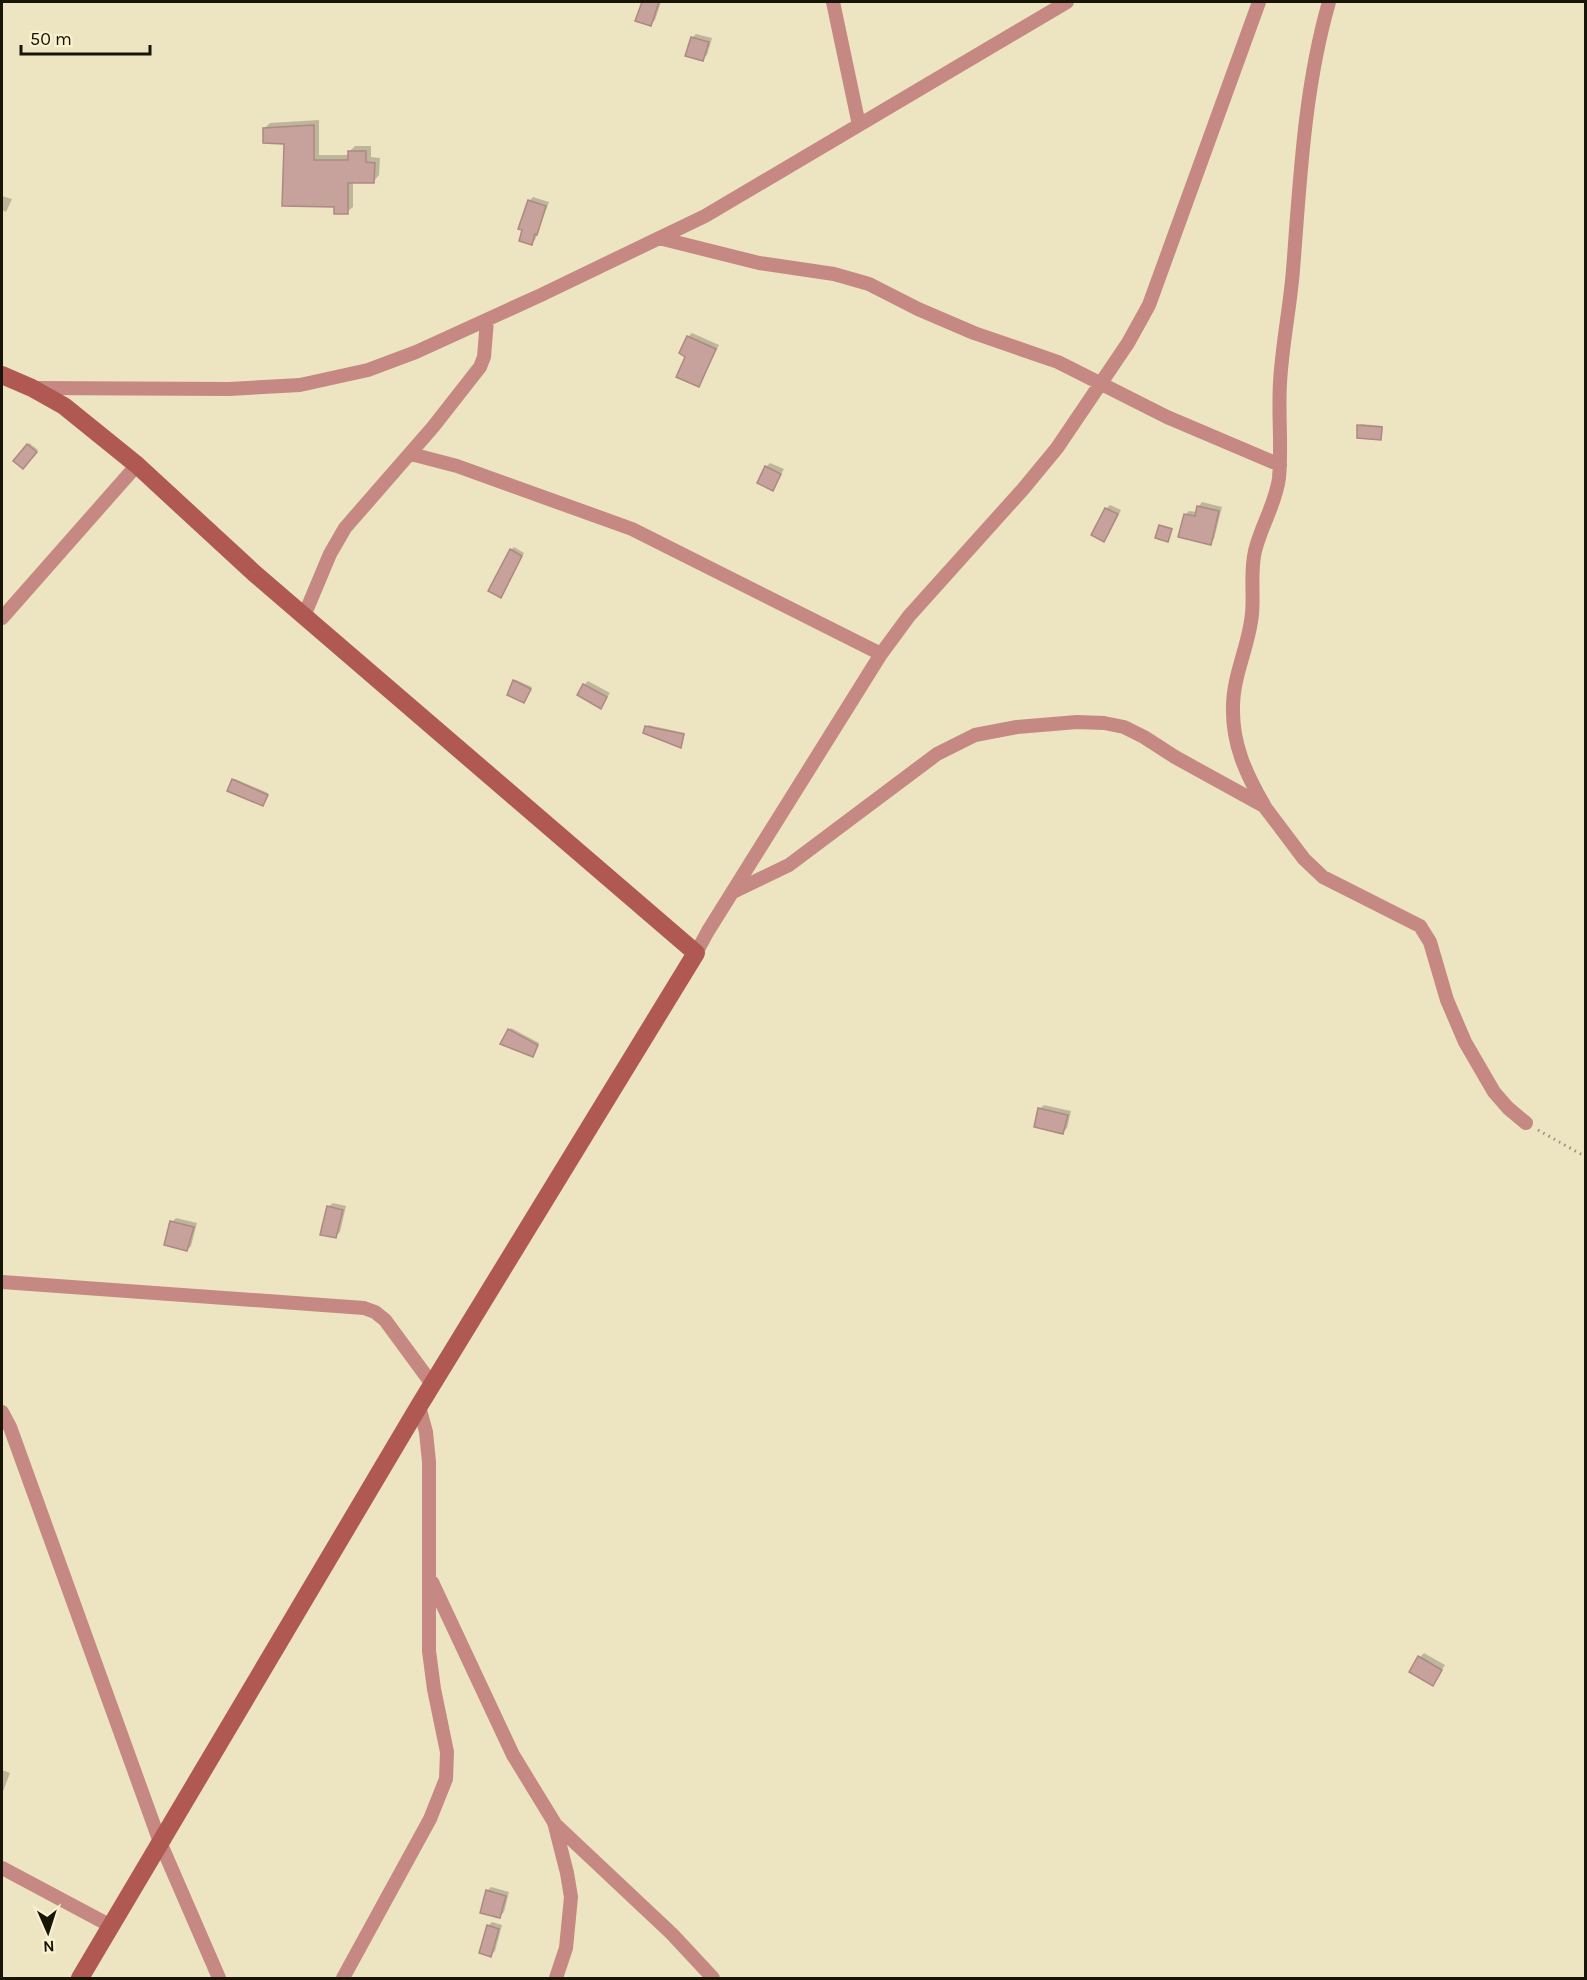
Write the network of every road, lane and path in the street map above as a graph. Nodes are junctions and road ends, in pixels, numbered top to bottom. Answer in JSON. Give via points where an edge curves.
{"nodes":[{"id":1,"x":833,"y":2,"type":"edge"},
{"id":2,"x":1067,"y":2,"type":"edge"},
{"id":3,"x":1259,"y":2,"type":"edge"},
{"id":4,"x":1329,"y":2,"type":"edge"},
{"id":5,"x":859,"y":125,"type":"junction"},
{"id":6,"x":659,"y":238,"type":"junction"},
{"id":7,"x":487,"y":320,"type":"junction"},
{"id":8,"x":2,"y":375,"type":"edge"},
{"id":9,"x":1100,"y":384,"type":"junction"},
{"id":10,"x":32,"y":388,"type":"junction"},
{"id":11,"x":411,"y":454,"type":"junction"},
{"id":12,"x":137,"y":465,"type":"junction"},
{"id":13,"x":1280,"y":465,"type":"junction"},
{"id":14,"x":304,"y":616,"type":"junction"},
{"id":15,"x":2,"y":618,"type":"edge"},
{"id":16,"x":881,"y":654,"type":"junction"},
{"id":17,"x":1264,"y":807,"type":"junction"},
{"id":18,"x":733,"y":892,"type":"junction"},
{"id":19,"x":696,"y":954,"type":"junction"},
{"id":20,"x":1526,"y":1123,"type":"joint"},
{"id":21,"x":1586,"y":1158,"type":"edge"},
{"id":22,"x":2,"y":1282,"type":"edge"},
{"id":23,"x":432,"y":1384,"type":"junction"},
{"id":24,"x":418,"y":1406,"type":"junction"},
{"id":25,"x":2,"y":1412,"type":"edge"},
{"id":26,"x":429,"y":1578,"type":"junction"},
{"id":27,"x":554,"y":1822,"type":"junction"},
{"id":28,"x":160,"y":1842,"type":"junction"},
{"id":29,"x":2,"y":1868,"type":"edge"},
{"id":30,"x":111,"y":1926,"type":"junction"},
{"id":31,"x":80,"y":1978,"type":"edge"},
{"id":32,"x":219,"y":1978,"type":"edge"},
{"id":33,"x":343,"y":1978,"type":"edge"},
{"id":34,"x":556,"y":1978,"type":"edge"},
{"id":35,"x":713,"y":1978,"type":"edge"}],
"edges":[{"from":1,"to":5,"type":"street"},
{"from":2,"to":5,"type":"street"},
{"from":3,"to":9,"type":"street","via":[[1149,305]]},
{"from":4,"to":13,"type":"street","via":[[1307,116],[1282,349]]},
{"from":5,"to":6,"type":"street","via":[[705,216]]},
{"from":6,"to":7,"type":"street"},
{"from":6,"to":9,"type":"street","via":[[759,263],[834,274],[869,284],[974,333],[1058,362]]},
{"from":7,"to":10,"type":"street","via":[[368,370],[300,385]]},
{"from":7,"to":11,"type":"street","via":[[480,367]]},
{"from":8,"to":10,"type":"street"},
{"from":9,"to":13,"type":"street"},
{"from":9,"to":16,"type":"street","via":[[1057,448],[909,616]]},
{"from":10,"to":12,"type":"street","via":[[64,406]]},
{"from":11,"to":14,"type":"street","via":[[340,536]]},
{"from":11,"to":16,"type":"street","via":[[457,466],[632,529]]},
{"from":12,"to":14,"type":"street"},
{"from":12,"to":15,"type":"street"},
{"from":13,"to":17,"type":"street","via":[[1275,493],[1255,550],[1252,614],[1236,677],[1233,707],[1245,772]]},
{"from":14,"to":19,"type":"street"},
{"from":16,"to":18,"type":"street"},
{"from":17,"to":18,"type":"street","via":[[1124,726],[1077,722],[1017,727],[975,735],[937,754],[789,865]]},
{"from":17,"to":20,"type":"street","via":[[1323,877],[1420,926],[1430,942],[1447,1000],[1465,1042],[1494,1092]]},
{"from":18,"to":19,"type":"street"},
{"from":19,"to":23,"type":"street"},
{"from":20,"to":21,"type":"path"},
{"from":22,"to":23,"type":"street","via":[[364,1308],[385,1320]]},
{"from":23,"to":24,"type":"street"},
{"from":24,"to":26,"type":"street","via":[[429,1462]]},
{"from":24,"to":28,"type":"street"},
{"from":25,"to":28,"type":"street"},
{"from":26,"to":27,"type":"street","via":[[513,1755]]},
{"from":26,"to":33,"type":"street","via":[[429,1652],[447,1752],[446,1779],[430,1819]]},
{"from":27,"to":34,"type":"street","via":[[572,1897],[566,1948]]},
{"from":27,"to":35,"type":"street"},
{"from":28,"to":30,"type":"street"},
{"from":28,"to":32,"type":"street"},
{"from":29,"to":30,"type":"street"},
{"from":30,"to":31,"type":"street"}]}
